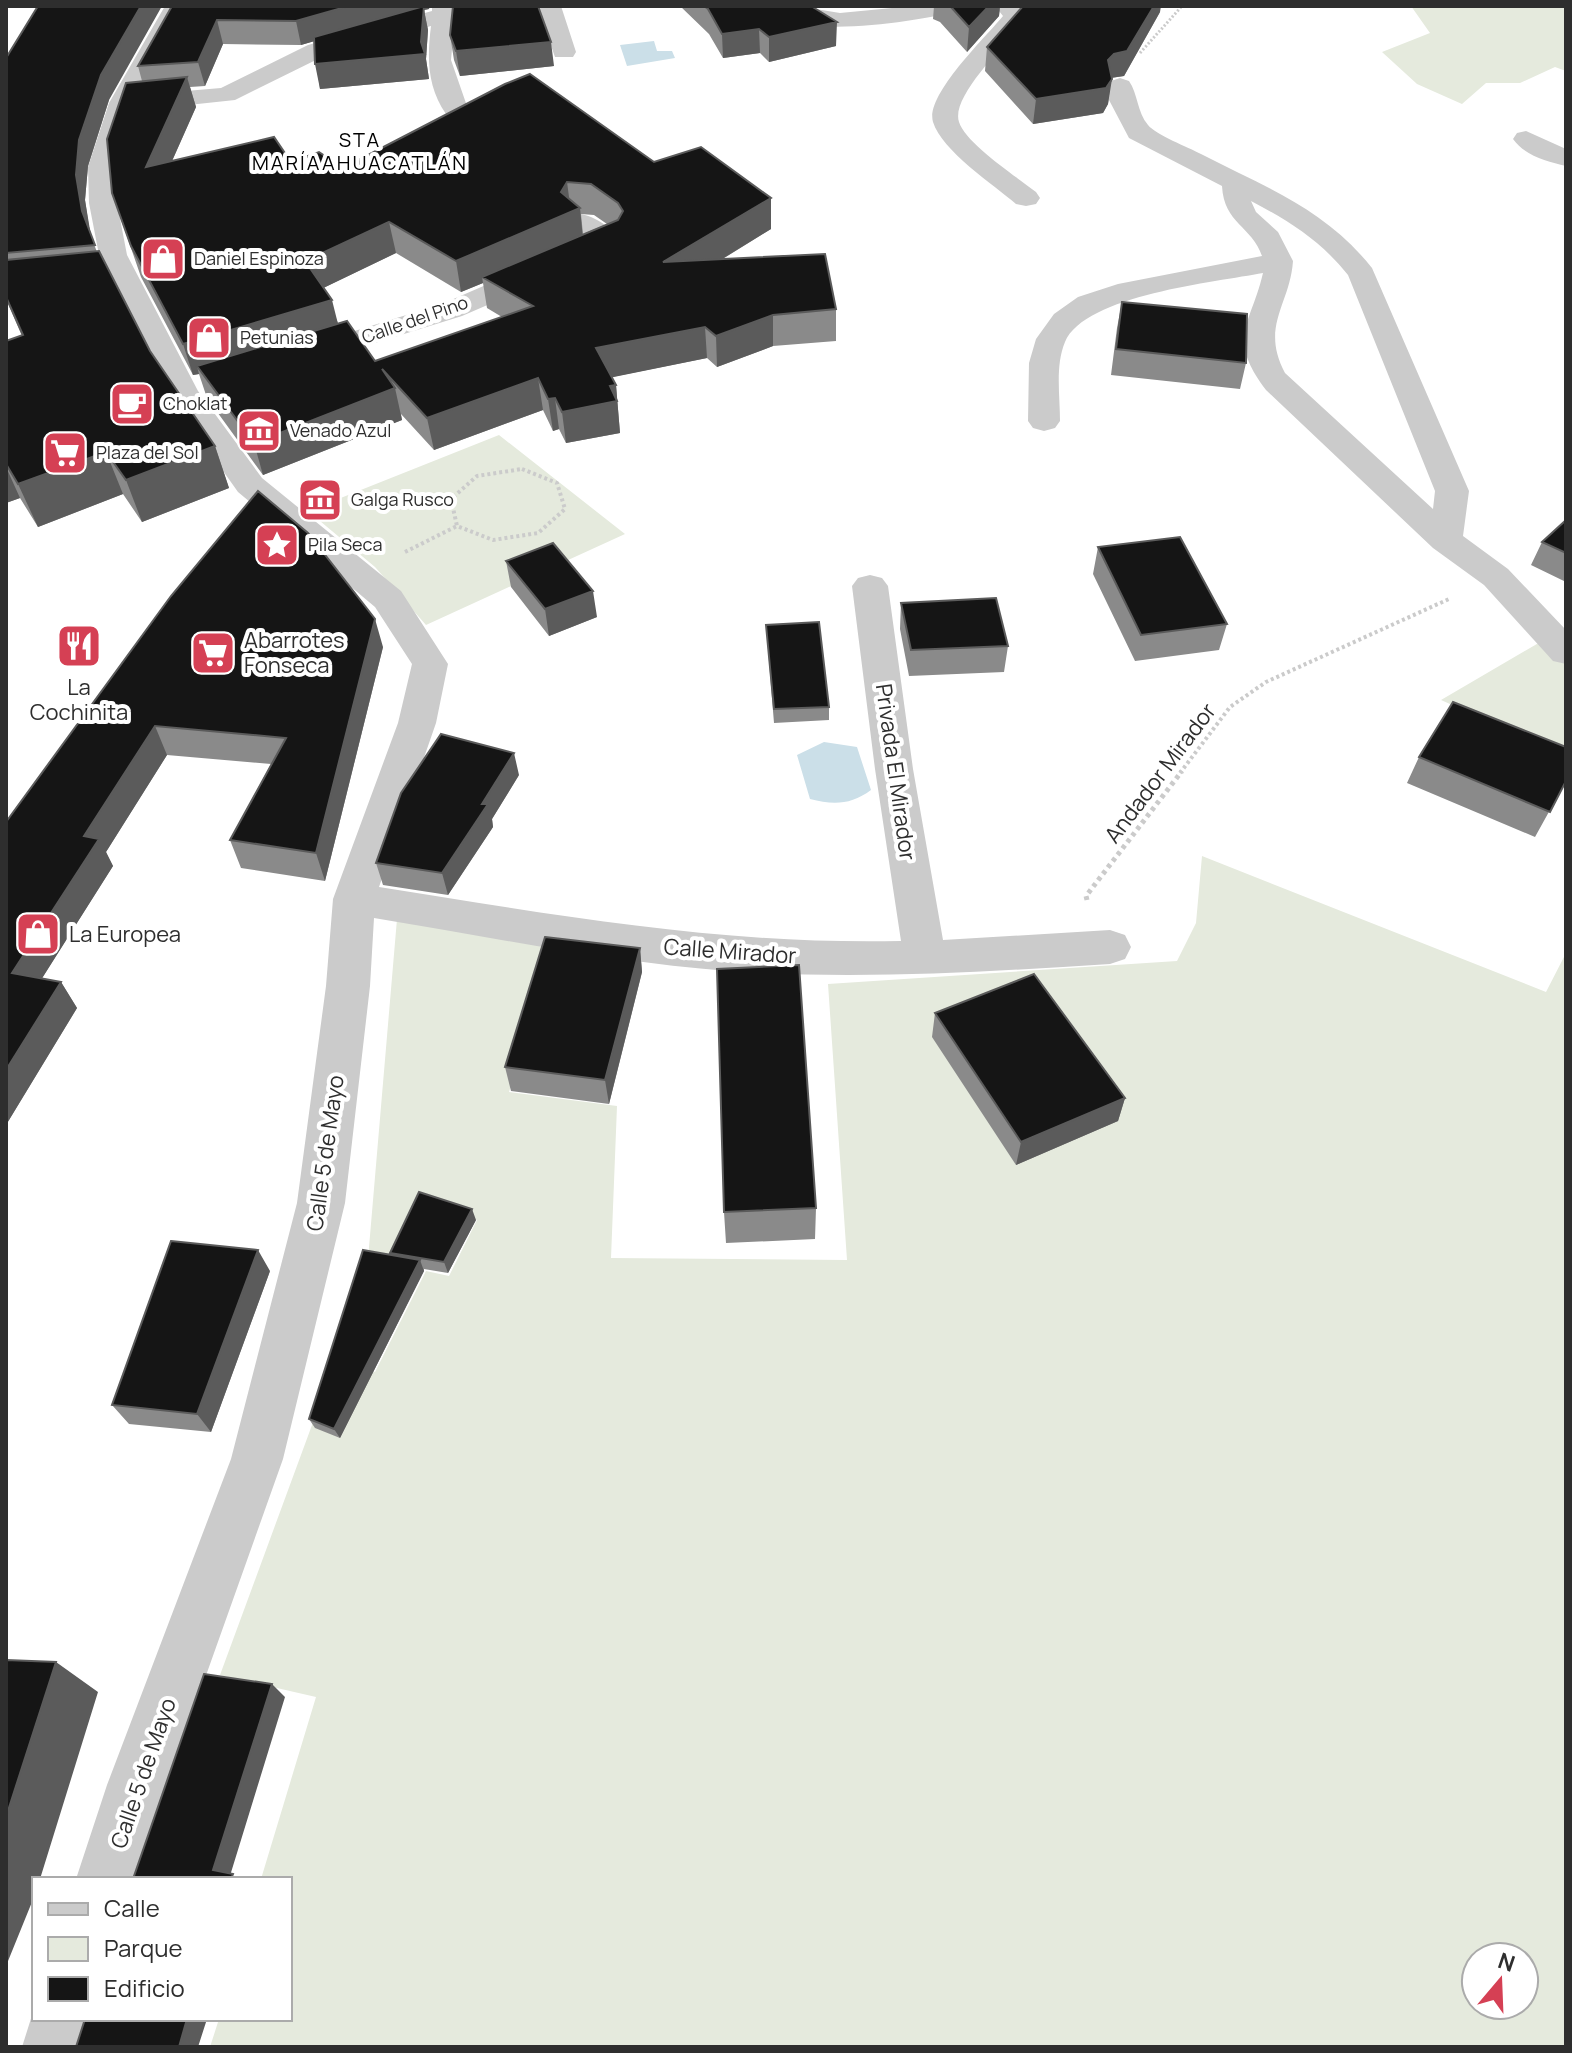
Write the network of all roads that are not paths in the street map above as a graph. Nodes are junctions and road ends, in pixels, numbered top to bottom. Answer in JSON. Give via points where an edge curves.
{"nodes":[{"id":1,"x":177,"y":6,"type":"edge"},
{"id":2,"x":549,"y":6,"type":"edge"},
{"id":3,"x":775,"y":6,"type":"edge"},
{"id":4,"x":950,"y":6,"type":"edge"},
{"id":5,"x":1007,"y":6,"type":"edge"},
{"id":6,"x":443,"y":10,"type":"edge"},
{"id":7,"x":564,"y":52,"type":"dead end"},
{"id":8,"x":1120,"y":86,"type":"road end"},
{"id":9,"x":122,"y":103,"type":"junction"},
{"id":10,"x":455,"y":109,"type":"edge"},
{"id":11,"x":1526,"y":139,"type":"dead end"},
{"id":12,"x":1566,"y":158,"type":"edge"},
{"id":13,"x":1236,"y":185,"type":"junction"},
{"id":14,"x":1026,"y":198,"type":"dead end"},
{"id":15,"x":581,"y":222,"type":"edge"},
{"id":16,"x":1279,"y":261,"type":"junction"},
{"id":17,"x":125,"y":280,"type":"junction"},
{"id":18,"x":96,"y":283,"type":"edge"},
{"id":19,"x":274,"y":365,"type":"edge"},
{"id":20,"x":213,"y":383,"type":"edge"},
{"id":21,"x":183,"y":392,"type":"junction"},
{"id":22,"x":1044,"y":421,"type":"dead end"},
{"id":23,"x":1445,"y":540,"type":"junction"},
{"id":24,"x":870,"y":586,"type":"dead end"},
{"id":25,"x":1566,"y":652,"type":"edge"},
{"id":26,"x":354,"y":899,"type":"junction"},
{"id":27,"x":1110,"y":947,"type":"road end"},
{"id":28,"x":925,"y":958,"type":"junction"},
{"id":29,"x":108,"y":1877,"type":"edge"},
{"id":30,"x":61,"y":2021,"type":"edge"},
{"id":31,"x":54,"y":2047,"type":"edge"}],
"edges":[{"from":1,"to":9,"type":"street","name":"Calle 5 de Mayo"},
{"from":2,"to":7,"type":"street"},
{"from":3,"to":4,"type":"street","via":[[838,21]]},
{"from":5,"to":14,"type":"street","via":[[1016,16],[952,92],[946,123],[960,143]]},
{"from":6,"to":9,"type":"street","via":[[317,50],[226,95]]},
{"from":6,"to":10,"type":"street","via":[[439,55]]},
{"from":8,"to":13,"type":"street","via":[[1138,132]]},
{"from":9,"to":17,"type":"street","name":"Calle 5 de Mayo","via":[[101,167],[113,255]]},
{"from":11,"to":12,"type":"street"},
{"from":13,"to":16,"type":"street","via":[[1240,214],[1271,241]]},
{"from":13,"to":23,"type":"street","via":[[1301,216],[1340,246],[1362,274],[1452,491]]},
{"from":15,"to":19,"type":"street","name":"Calle del Pino","via":[[609,242],[452,310]]},
{"from":16,"to":22,"type":"street","via":[[1088,303],[1051,339],[1044,363]]},
{"from":16,"to":23,"type":"street","via":[[1257,332],[1271,376]]},
{"from":17,"to":18,"type":"street"},
{"from":17,"to":21,"type":"street","name":"Calle 5 de Mayo"},
{"from":20,"to":21,"type":"street"},
{"from":21,"to":26,"type":"street","name":"Calle 5 de Mayo","via":[[246,500],[361,574],[388,599],[430,664],[417,723]]},
{"from":23,"to":25,"type":"street","via":[[1496,577]]},
{"from":24,"to":28,"type":"street","name":"Privada El Mirador"},
{"from":26,"to":28,"type":"street","name":"Calle Mirador","via":[[716,953]]},
{"from":26,"to":29,"type":"street","name":"Calle 5 de Mayo","via":[[321,1203],[303,1280],[257,1459]]},
{"from":27,"to":28,"type":"street","name":"Calle Mirador"},
{"from":30,"to":31,"type":"street"}]}
